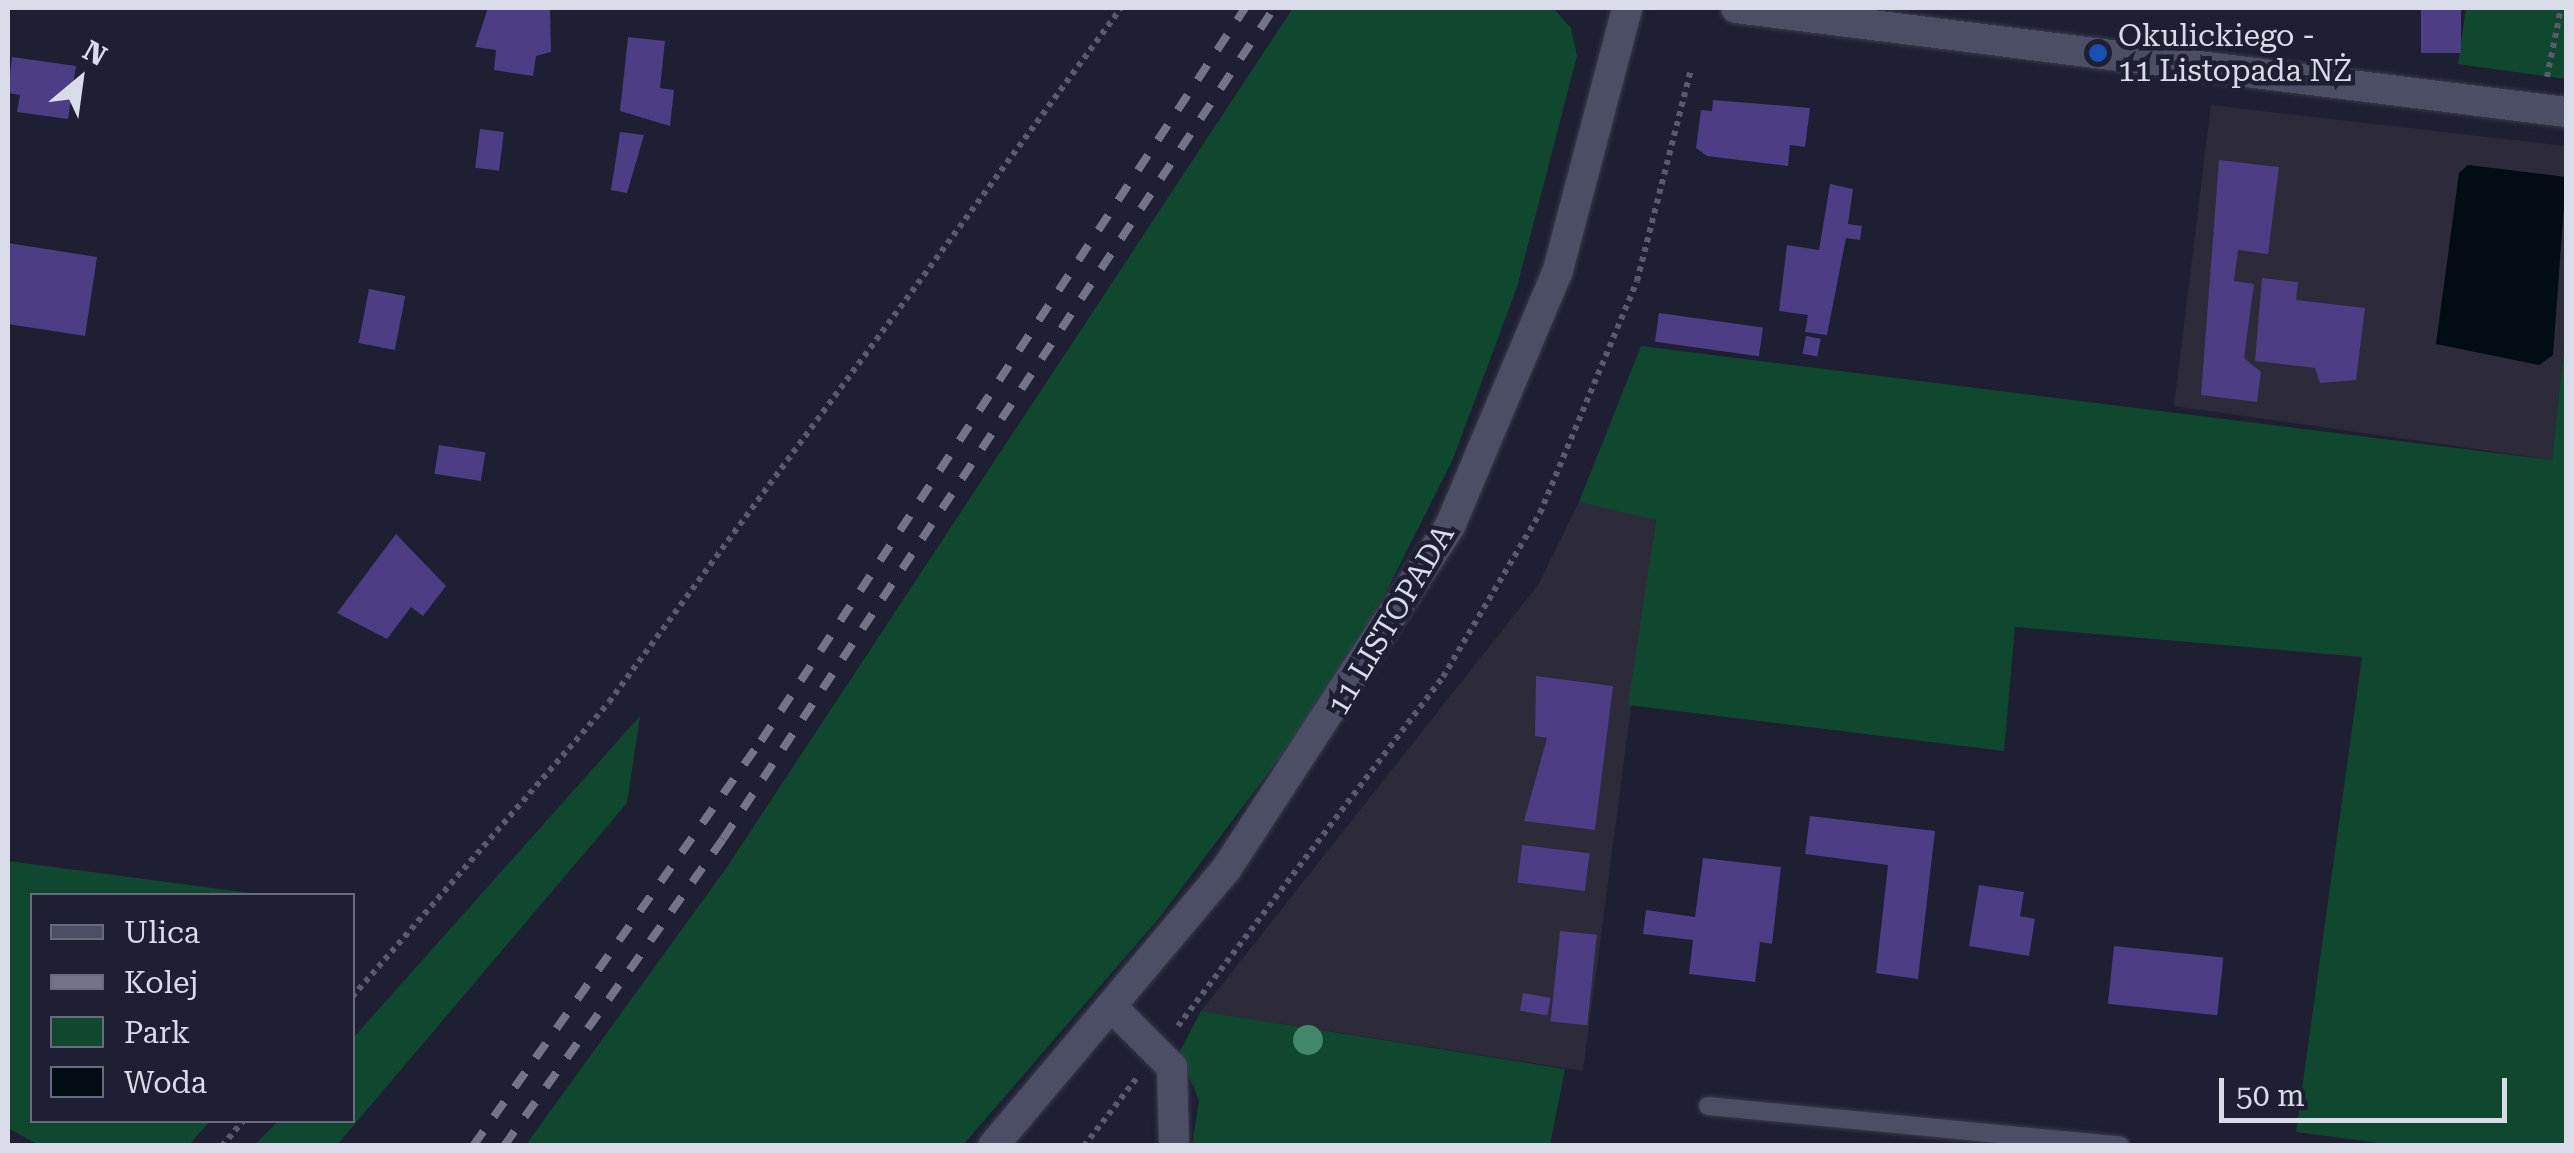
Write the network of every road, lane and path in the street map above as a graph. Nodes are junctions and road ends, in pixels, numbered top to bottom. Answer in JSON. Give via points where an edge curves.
{"nodes":[{"id":1,"x":1120,"y":8,"type":"edge"},
{"id":2,"x":1628,"y":8,"type":"edge"},
{"id":3,"x":1736,"y":8,"type":"edge"},
{"id":4,"x":2561,"y":8,"type":"edge"},
{"id":5,"x":1691,"y":69,"type":"dead end"},
{"id":6,"x":2547,"y":83,"type":"dead end"},
{"id":7,"x":2566,"y":112,"type":"edge"},
{"id":8,"x":355,"y":994,"type":"edge"},
{"id":9,"x":1114,"y":1009,"type":"junction"},
{"id":10,"x":1161,"y":1048,"type":"junction"},
{"id":11,"x":1708,"y":1106,"type":"dead end"},
{"id":12,"x":241,"y":1123,"type":"edge"},
{"id":13,"x":222,"y":1146,"type":"edge"},
{"id":14,"x":993,"y":1146,"type":"edge"},
{"id":15,"x":1084,"y":1146,"type":"edge"},
{"id":16,"x":1174,"y":1146,"type":"edge"},
{"id":17,"x":2120,"y":1146,"type":"edge"}],
"edges":[{"from":1,"to":8,"type":"path","via":[[608,702]]},
{"from":2,"to":9,"type":"street","name":"11 LISTOPADA","via":[[1558,270],[1450,526],[1291,779]]},
{"from":3,"to":7,"type":"street"},
{"from":4,"to":6,"type":"path"},
{"from":5,"to":10,"type":"path","via":[[1637,281],[1540,513],[1443,676]]},
{"from":9,"to":10,"type":"street"},
{"from":9,"to":14,"type":"street","name":"11 LISTOPADA"},
{"from":10,"to":15,"type":"path"},
{"from":10,"to":16,"type":"street","via":[[1172,1067]]},
{"from":11,"to":17,"type":"lane"},
{"from":12,"to":13,"type":"path"}]}
